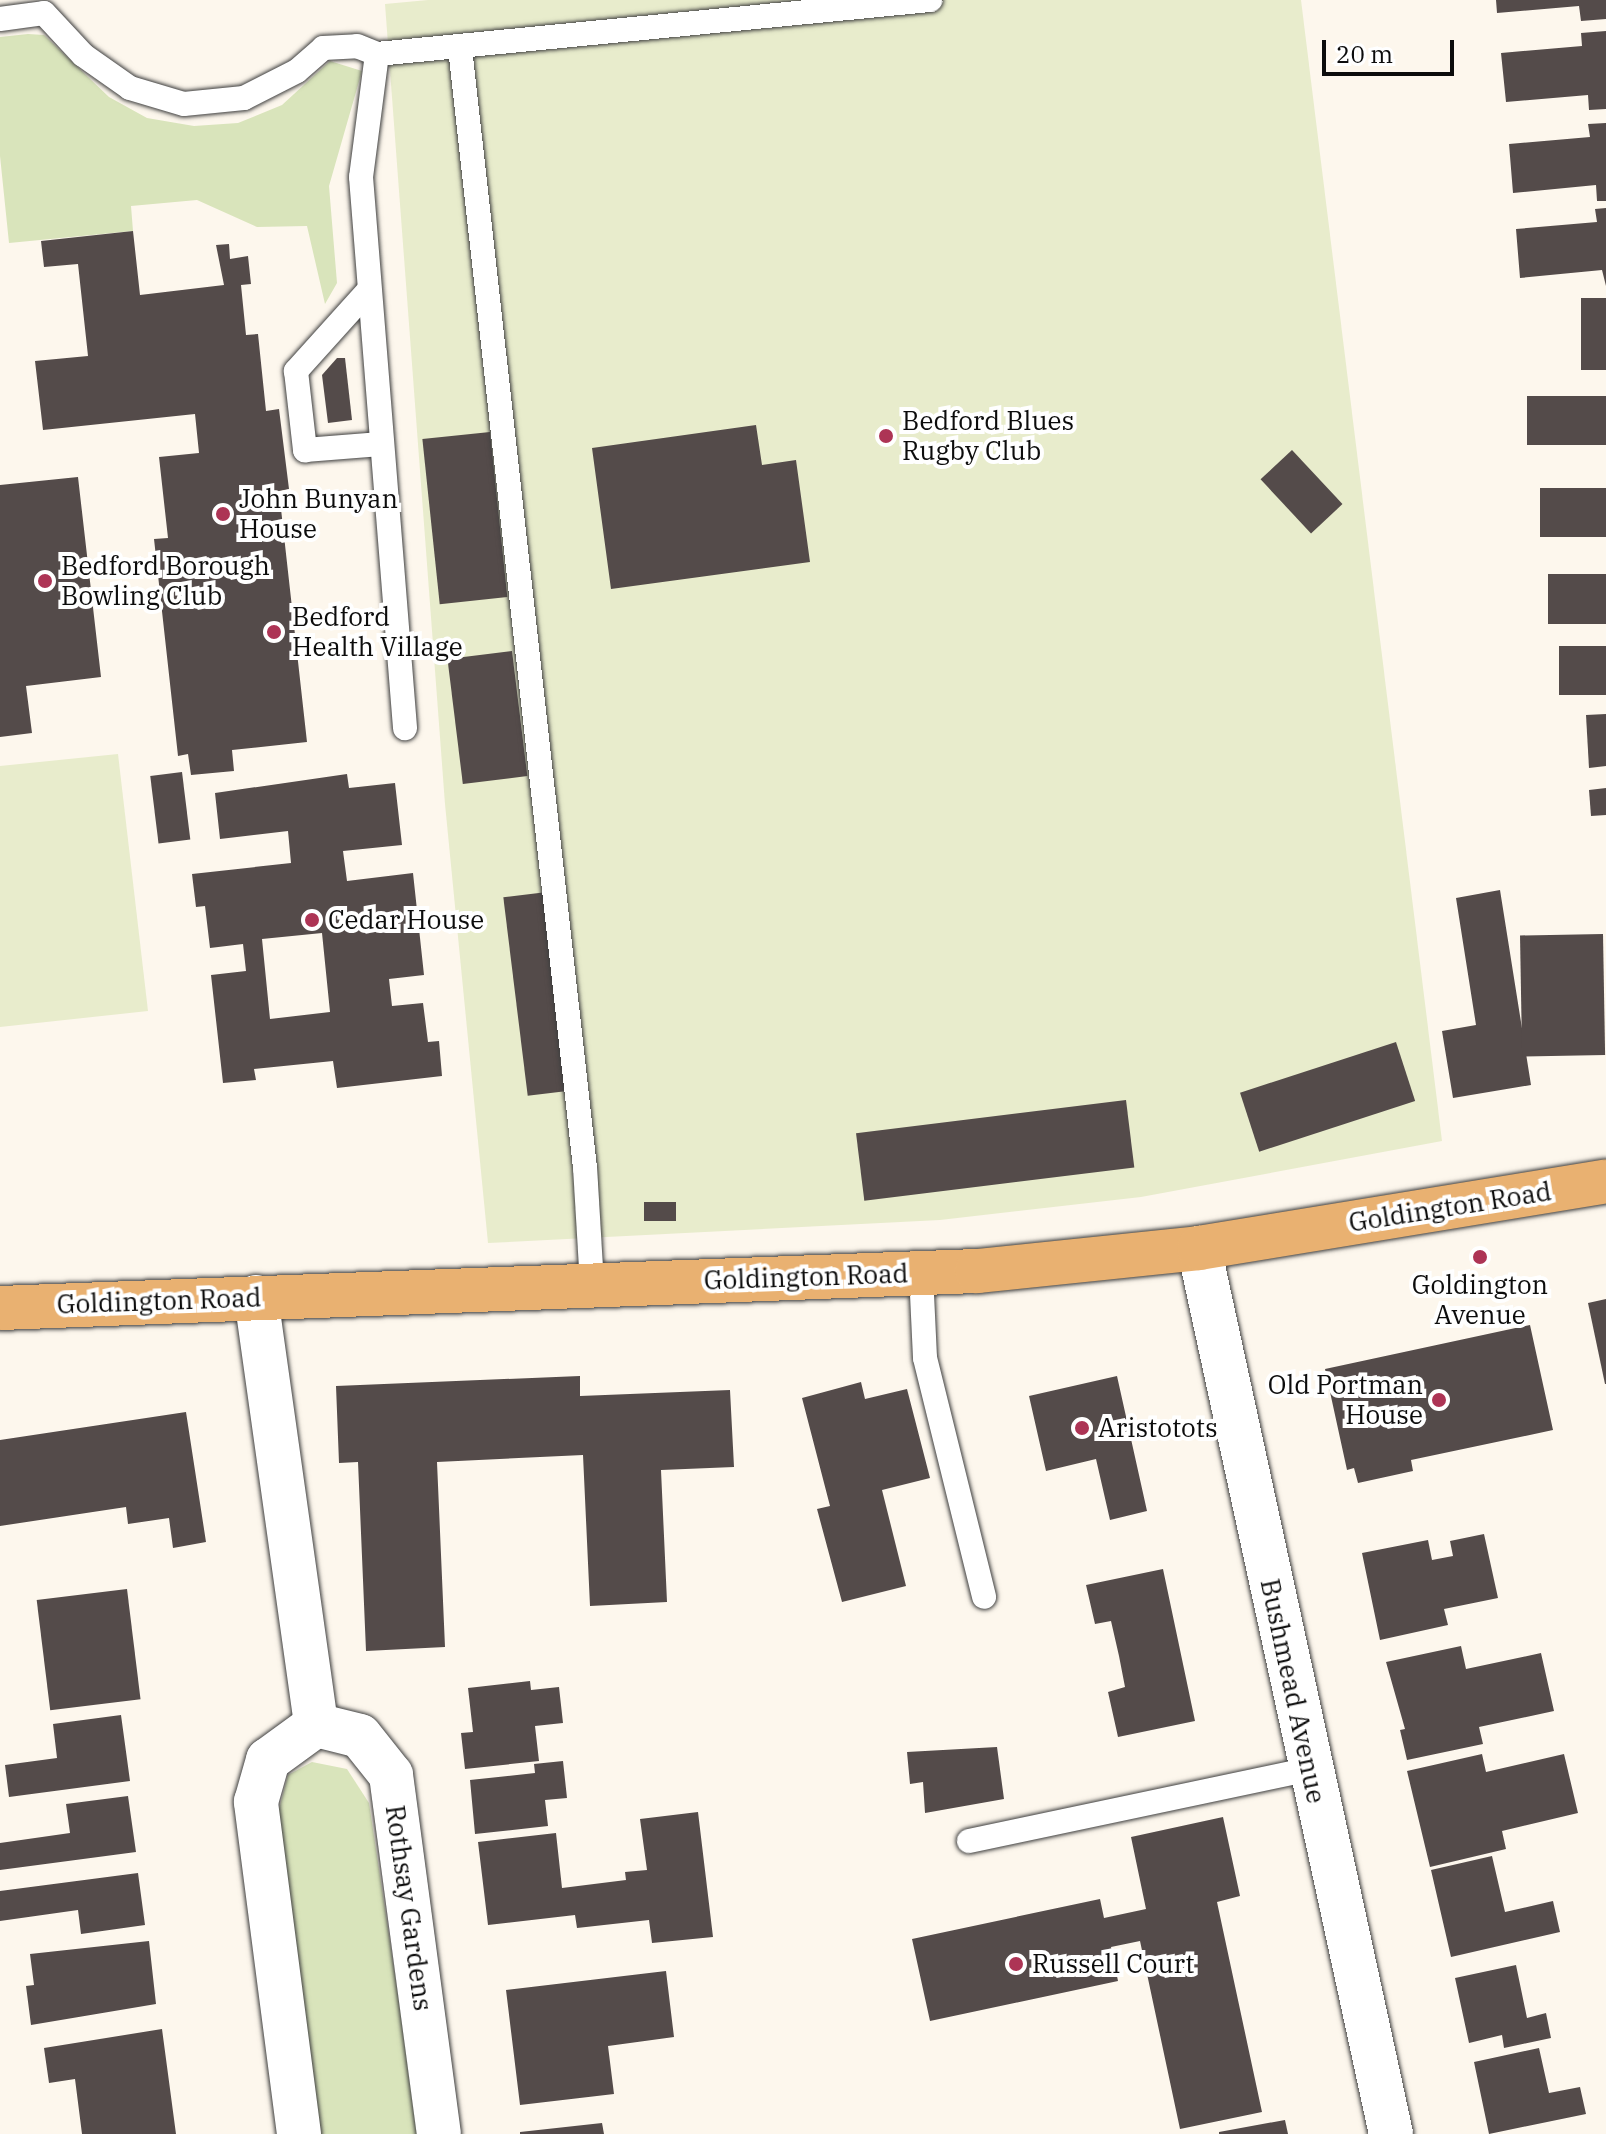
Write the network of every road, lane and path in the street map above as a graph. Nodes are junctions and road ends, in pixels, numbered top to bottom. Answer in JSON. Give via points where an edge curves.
{"nodes":[{"id":1,"x":930,"y":0,"type":"edge"},
{"id":2,"x":0,"y":19,"type":"edge"},
{"id":3,"x":460,"y":48,"type":"junction"},
{"id":4,"x":377,"y":54,"type":"junction"},
{"id":5,"x":368,"y":291,"type":"junction"},
{"id":6,"x":381,"y":444,"type":"junction"},
{"id":7,"x":405,"y":728,"type":"dead end"},
{"id":8,"x":1606,"y":1181,"type":"edge"},
{"id":9,"x":1199,"y":1248,"type":"junction"},
{"id":10,"x":921,"y":1273,"type":"junction"},
{"id":11,"x":592,"y":1286,"type":"junction"},
{"id":12,"x":256,"y":1297,"type":"junction"},
{"id":13,"x":0,"y":1308,"type":"edge"},
{"id":14,"x":984,"y":1597,"type":"dead end"},
{"id":15,"x":316,"y":1725,"type":"junction"},
{"id":16,"x":1310,"y":1769,"type":"junction"},
{"id":17,"x":969,"y":1841,"type":"dead end"},
{"id":18,"x":299,"y":2134,"type":"edge"},
{"id":19,"x":439,"y":2134,"type":"edge"},
{"id":20,"x":1391,"y":2134,"type":"edge"}],
"edges":[{"from":1,"to":3,"type":"lane"},
{"from":2,"to":4,"type":"lane","via":[[44,13],[83,55],[130,88],[184,104],[244,98],[297,71],[323,48],[357,46]]},
{"from":3,"to":4,"type":"lane"},
{"from":3,"to":11,"type":"lane","via":[[585,1167]]},
{"from":4,"to":5,"type":"lane","via":[[361,177]]},
{"from":5,"to":6,"type":"lane"},
{"from":5,"to":6,"type":"lane","via":[[296,371],[305,450]]},
{"from":6,"to":7,"type":"lane"},
{"from":8,"to":9,"type":"main road","name":"Goldington Road"},
{"from":9,"to":10,"type":"main road","name":"Goldington Road"},
{"from":9,"to":16,"type":"street","name":"Bushmead Avenue"},
{"from":10,"to":11,"type":"main road","name":"Goldington Road"},
{"from":10,"to":14,"type":"lane","via":[[925,1358]]},
{"from":11,"to":12,"type":"main road","name":"Goldington Road"},
{"from":12,"to":13,"type":"main road","name":"Goldington Road"},
{"from":12,"to":15,"type":"street"},
{"from":15,"to":18,"type":"street","via":[[268,1760],[256,1802]]},
{"from":15,"to":19,"type":"street","name":"Rothsay Gardens","via":[[360,1736],[391,1775]]},
{"from":16,"to":17,"type":"lane"},
{"from":16,"to":20,"type":"street","name":"Bushmead Avenue"}]}
